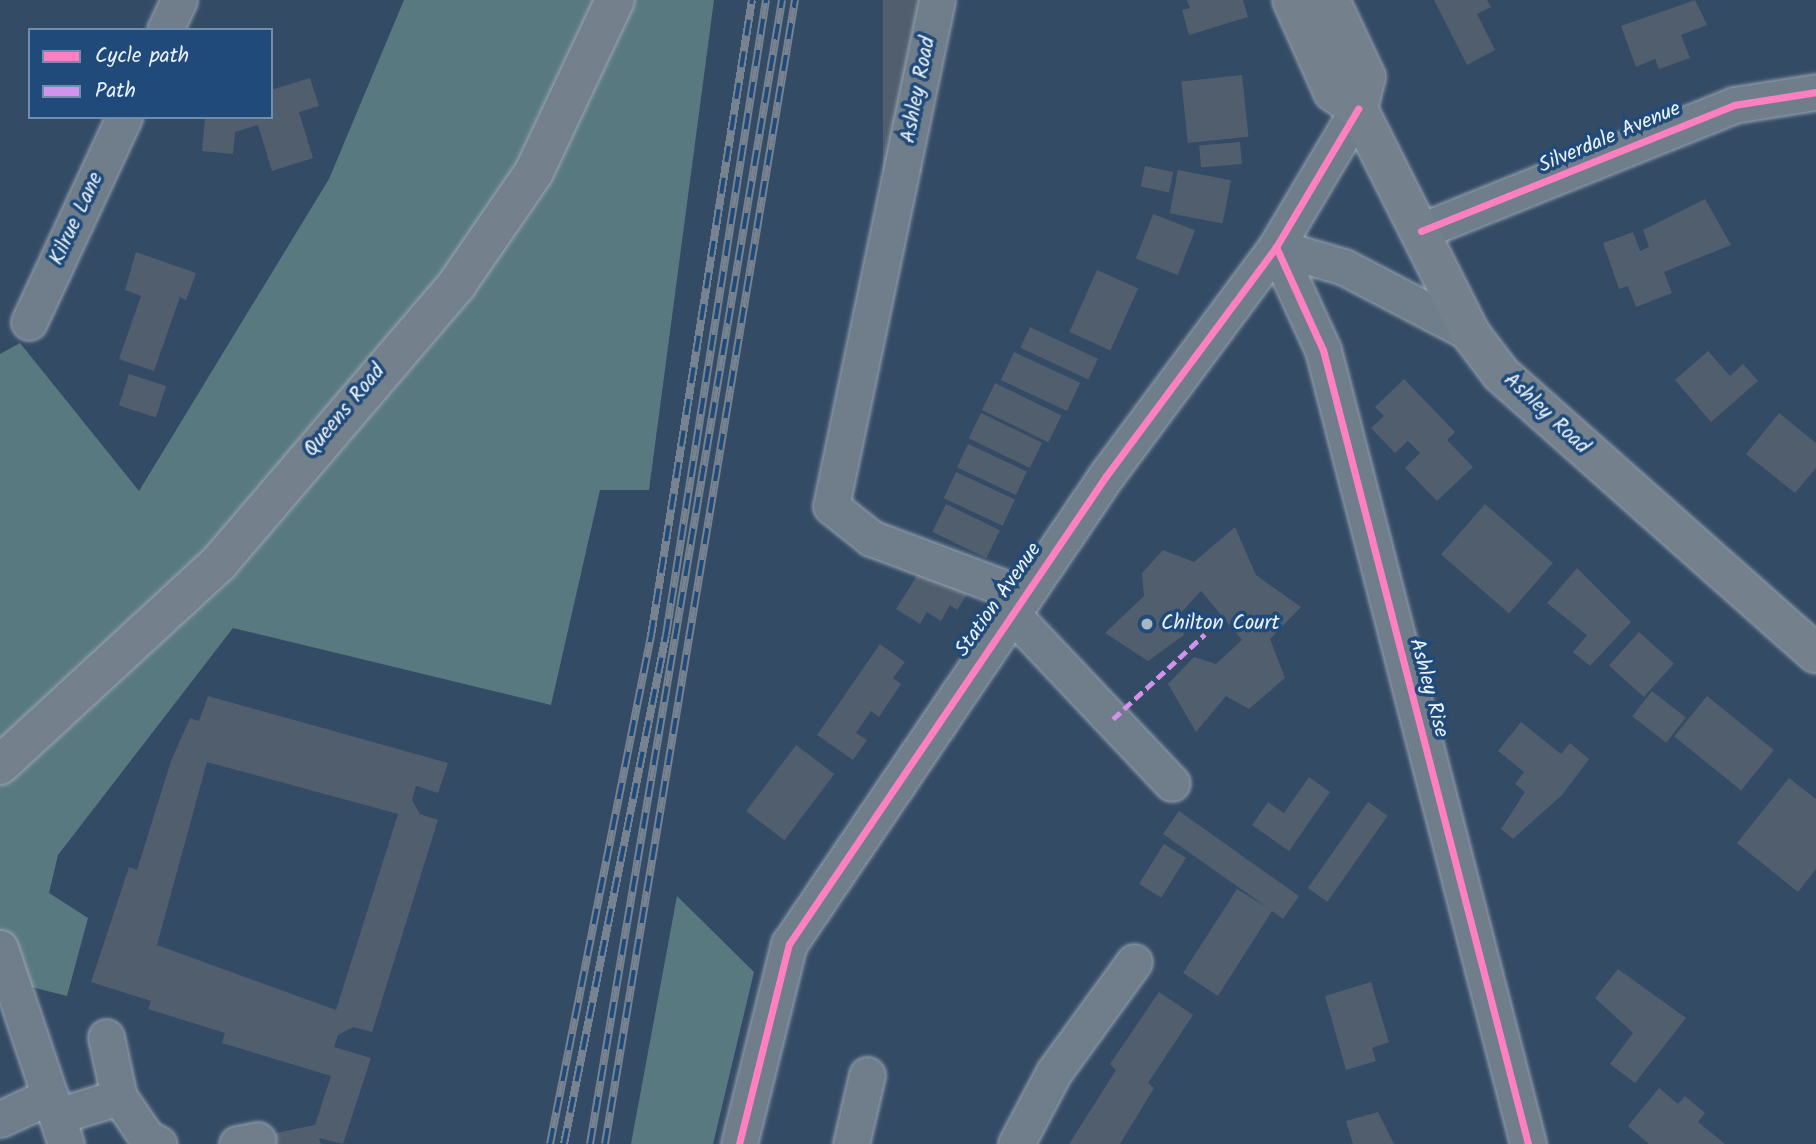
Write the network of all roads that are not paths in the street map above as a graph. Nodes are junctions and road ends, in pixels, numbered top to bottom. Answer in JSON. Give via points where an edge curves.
{"nodes":[{"id":1,"x":179,"y":0,"type":"edge"},
{"id":2,"x":615,"y":0,"type":"edge"},
{"id":3,"x":937,"y":0,"type":"edge"},
{"id":4,"x":1292,"y":0,"type":"edge"},
{"id":5,"x":1330,"y":0,"type":"edge"},
{"id":6,"x":166,"y":28,"type":"edge"},
{"id":7,"x":1816,"y":92,"type":"edge"},
{"id":8,"x":1358,"y":109,"type":"junction"},
{"id":9,"x":123,"y":119,"type":"edge"},
{"id":10,"x":1421,"y":231,"type":"junction"},
{"id":11,"x":1276,"y":247,"type":"junction"},
{"id":12,"x":29,"y":321,"type":"dead end"},
{"id":13,"x":1470,"y":333,"type":"junction"},
{"id":14,"x":1017,"y":603,"type":"junction"},
{"id":15,"x":1816,"y":654,"type":"edge"},
{"id":16,"x":0,"y":765,"type":"edge"},
{"id":17,"x":1172,"y":783,"type":"dead end"},
{"id":18,"x":0,"y":948,"type":"edge"},
{"id":19,"x":1134,"y":962,"type":"dead end"},
{"id":20,"x":106,"y":1037,"type":"dead end"},
{"id":21,"x":867,"y":1075,"type":"dead end"},
{"id":22,"x":119,"y":1097,"type":"junction"},
{"id":23,"x":0,"y":1119,"type":"edge"},
{"id":24,"x":58,"y":1119,"type":"edge"},
{"id":25,"x":159,"y":1144,"type":"edge"},
{"id":26,"x":739,"y":1144,"type":"edge"},
{"id":27,"x":851,"y":1144,"type":"edge"},
{"id":28,"x":1016,"y":1144,"type":"edge"},
{"id":29,"x":1528,"y":1144,"type":"edge"}],
"edges":[{"from":1,"to":6,"type":"street"},
{"from":2,"to":16,"type":"main road","name":"Queens Road","via":[[534,172],[457,284],[362,388],[219,563]]},
{"from":3,"to":14,"type":"street","name":"Ashley Road","via":[[831,506],[871,538]]},
{"from":4,"to":8,"type":"main road","name":"Ashley Road","via":[[1333,92]]},
{"from":5,"to":8,"type":"main road","via":[[1366,77]]},
{"from":7,"to":10,"type":"street","name":"Silverdale Avenue","via":[[1734,105]]},
{"from":8,"to":10,"type":"main road","name":"Ashley Road"},
{"from":8,"to":11,"type":"street","name":"Station Avenue"},
{"from":9,"to":12,"type":"street","name":"Kilrue Lane"},
{"from":10,"to":13,"type":"main road","name":"Ashley Road"},
{"from":11,"to":13,"type":"street","via":[[1343,267]]},
{"from":11,"to":14,"type":"street","name":"Station Avenue"},
{"from":11,"to":29,"type":"street","name":"Ashley Rise","via":[[1322,350]]},
{"from":13,"to":15,"type":"main road","name":"Ashley Road","via":[[1550,420]]},
{"from":14,"to":17,"type":"street"},
{"from":14,"to":26,"type":"street","name":"Station Avenue","via":[[789,944]]},
{"from":18,"to":24,"type":"street"},
{"from":19,"to":28,"type":"street","via":[[1054,1072]]},
{"from":20,"to":22,"type":"street"},
{"from":21,"to":27,"type":"street"},
{"from":22,"to":24,"type":"street"},
{"from":22,"to":25,"type":"street","via":[[147,1138]]},
{"from":23,"to":24,"type":"street"}]}
